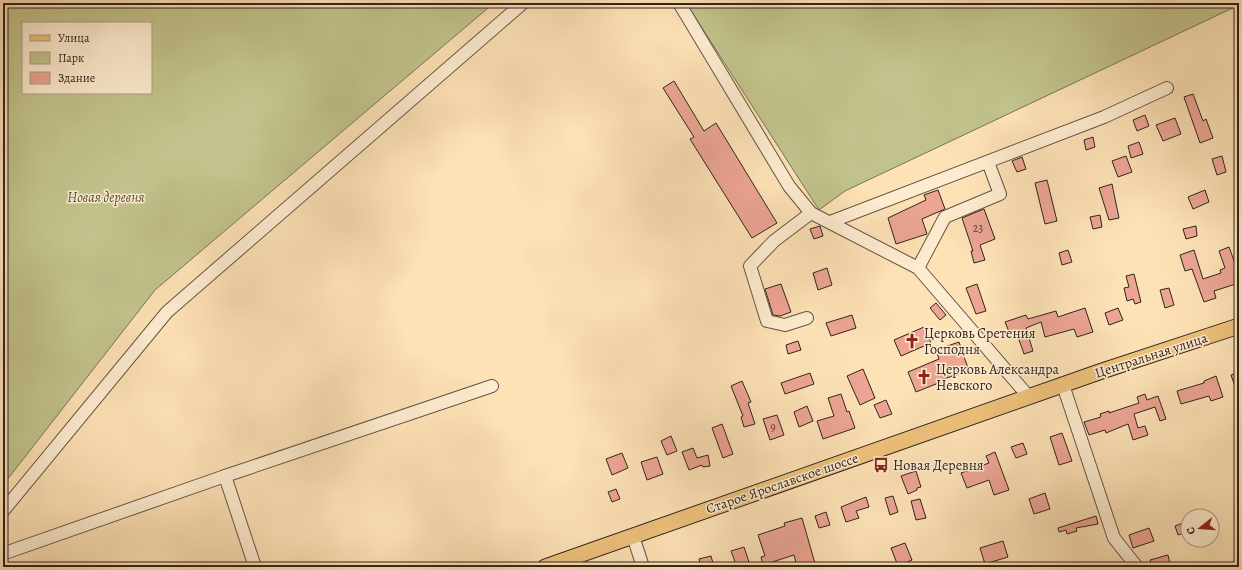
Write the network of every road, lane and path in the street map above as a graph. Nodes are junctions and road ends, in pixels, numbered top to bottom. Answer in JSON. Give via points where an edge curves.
{"nodes":[{"id":1,"x":523,"y":3,"type":"edge"},
{"id":2,"x":679,"y":3,"type":"edge"},
{"id":3,"x":1167,"y":88,"type":"dead end"},
{"id":4,"x":988,"y":162,"type":"junction"},
{"id":5,"x":811,"y":213,"type":"junction"},
{"id":6,"x":830,"y":222,"type":"junction"},
{"id":7,"x":918,"y":268,"type":"junction"},
{"id":8,"x":807,"y":318,"type":"dead end"},
{"id":9,"x":1239,"y":326,"type":"edge"},
{"id":10,"x":1063,"y":385,"type":"junction"},
{"id":11,"x":492,"y":386,"type":"dead end"},
{"id":12,"x":1029,"y":397,"type":"junction"},
{"id":13,"x":225,"y":476,"type":"junction"},
{"id":14,"x":3,"y":511,"type":"edge"},
{"id":15,"x":633,"y":536,"type":"junction"},
{"id":16,"x":5,"y":554,"type":"dead end"},
{"id":17,"x":255,"y":567,"type":"edge"},
{"id":18,"x":545,"y":567,"type":"edge"},
{"id":19,"x":643,"y":567,"type":"edge"},
{"id":20,"x":1137,"y":567,"type":"edge"}],
"edges":[{"from":1,"to":14,"type":"street","via":[[166,312]]},
{"from":2,"to":5,"type":"street","via":[[790,186]]},
{"from":3,"to":4,"type":"street","via":[[1104,117]]},
{"from":4,"to":6,"type":"street"},
{"from":4,"to":7,"type":"street","via":[[1000,194],[945,217]]},
{"from":5,"to":6,"type":"street"},
{"from":5,"to":8,"type":"street","via":[[774,241],[750,266],[767,321],[785,325]]},
{"from":6,"to":7,"type":"street"},
{"from":7,"to":12,"type":"street"},
{"from":9,"to":10,"type":"main road","name":"Центральная улица"},
{"from":10,"to":12,"type":"main road","name":"Старое Ярославское шоссе"},
{"from":10,"to":20,"type":"street","via":[[1114,538]]},
{"from":11,"to":13,"type":"street"},
{"from":12,"to":15,"type":"main road","name":"Старое Ярославское шоссе"},
{"from":13,"to":16,"type":"street"},
{"from":13,"to":17,"type":"street"},
{"from":15,"to":18,"type":"main road","name":"Старое Ярославское шоссе"},
{"from":15,"to":19,"type":"street"}]}
